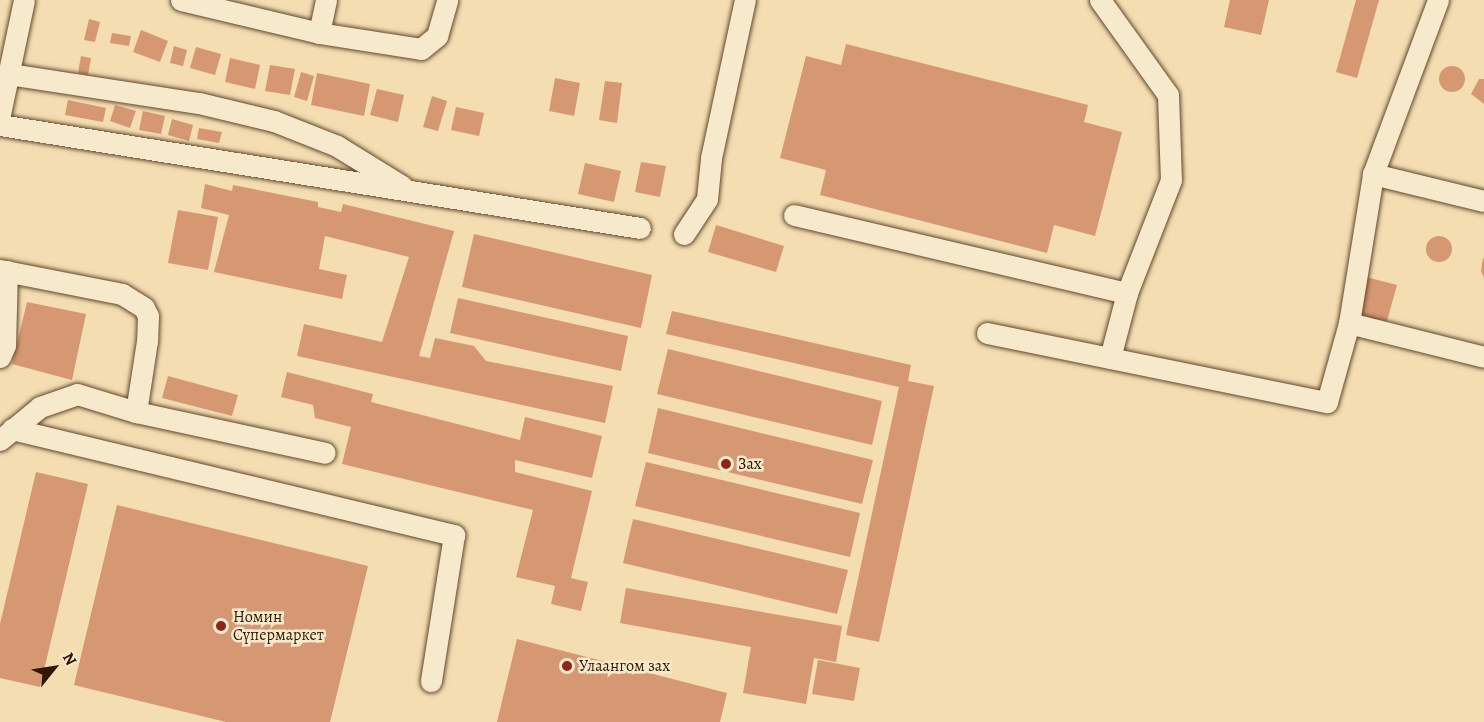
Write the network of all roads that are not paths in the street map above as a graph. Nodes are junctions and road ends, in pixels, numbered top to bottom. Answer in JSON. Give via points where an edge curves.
{"nodes":[{"id":1,"x":24,"y":0,"type":"edge"},
{"id":2,"x":182,"y":0,"type":"edge"},
{"id":3,"x":326,"y":0,"type":"edge"},
{"id":4,"x":447,"y":0,"type":"edge"},
{"id":5,"x":745,"y":0,"type":"edge"},
{"id":6,"x":1100,"y":0,"type":"edge"},
{"id":7,"x":1438,"y":0,"type":"edge"},
{"id":8,"x":319,"y":33,"type":"junction"},
{"id":9,"x":9,"y":74,"type":"junction"},
{"id":10,"x":0,"y":114,"type":"edge"},
{"id":11,"x":0,"y":125,"type":"edge"},
{"id":12,"x":1372,"y":174,"type":"junction"},
{"id":13,"x":412,"y":192,"type":"junction"},
{"id":14,"x":1484,"y":201,"type":"edge"},
{"id":15,"x":794,"y":215,"type":"dead end"},
{"id":16,"x":640,"y":228,"type":"dead end"},
{"id":17,"x":684,"y":234,"type":"dead end"},
{"id":18,"x":4,"y":271,"type":"edge"},
{"id":19,"x":1127,"y":293,"type":"junction"},
{"id":20,"x":1350,"y":323,"type":"junction"},
{"id":21,"x":987,"y":333,"type":"dead end"},
{"id":22,"x":0,"y":357,"type":"edge"},
{"id":23,"x":1484,"y":357,"type":"edge"},
{"id":24,"x":1110,"y":358,"type":"junction"},
{"id":25,"x":136,"y":412,"type":"junction"},
{"id":26,"x":6,"y":434,"type":"edge"},
{"id":27,"x":325,"y":453,"type":"dead end"},
{"id":28,"x":431,"y":681,"type":"dead end"}],
"edges":[{"from":1,"to":9,"type":"street"},
{"from":2,"to":8,"type":"street"},
{"from":3,"to":8,"type":"street"},
{"from":4,"to":8,"type":"street","via":[[437,36],[421,50]]},
{"from":5,"to":17,"type":"street","via":[[711,158],[707,199]]},
{"from":6,"to":19,"type":"street","via":[[1168,95],[1171,180]]},
{"from":7,"to":12,"type":"street"},
{"from":9,"to":10,"type":"street"},
{"from":9,"to":13,"type":"street","via":[[199,103],[273,121],[337,146]]},
{"from":11,"to":13,"type":"street"},
{"from":12,"to":14,"type":"street"},
{"from":12,"to":20,"type":"street"},
{"from":13,"to":16,"type":"street"},
{"from":15,"to":19,"type":"street"},
{"from":18,"to":22,"type":"street","via":[[5,345]]},
{"from":18,"to":25,"type":"street","via":[[122,294],[144,308],[148,316],[147,342]]},
{"from":19,"to":24,"type":"street"},
{"from":20,"to":23,"type":"street"},
{"from":20,"to":24,"type":"street","via":[[1327,402]]},
{"from":21,"to":24,"type":"street"},
{"from":25,"to":26,"type":"street","via":[[77,394],[52,400]]},
{"from":25,"to":27,"type":"street"},
{"from":26,"to":28,"type":"street","via":[[454,535]]}]}
